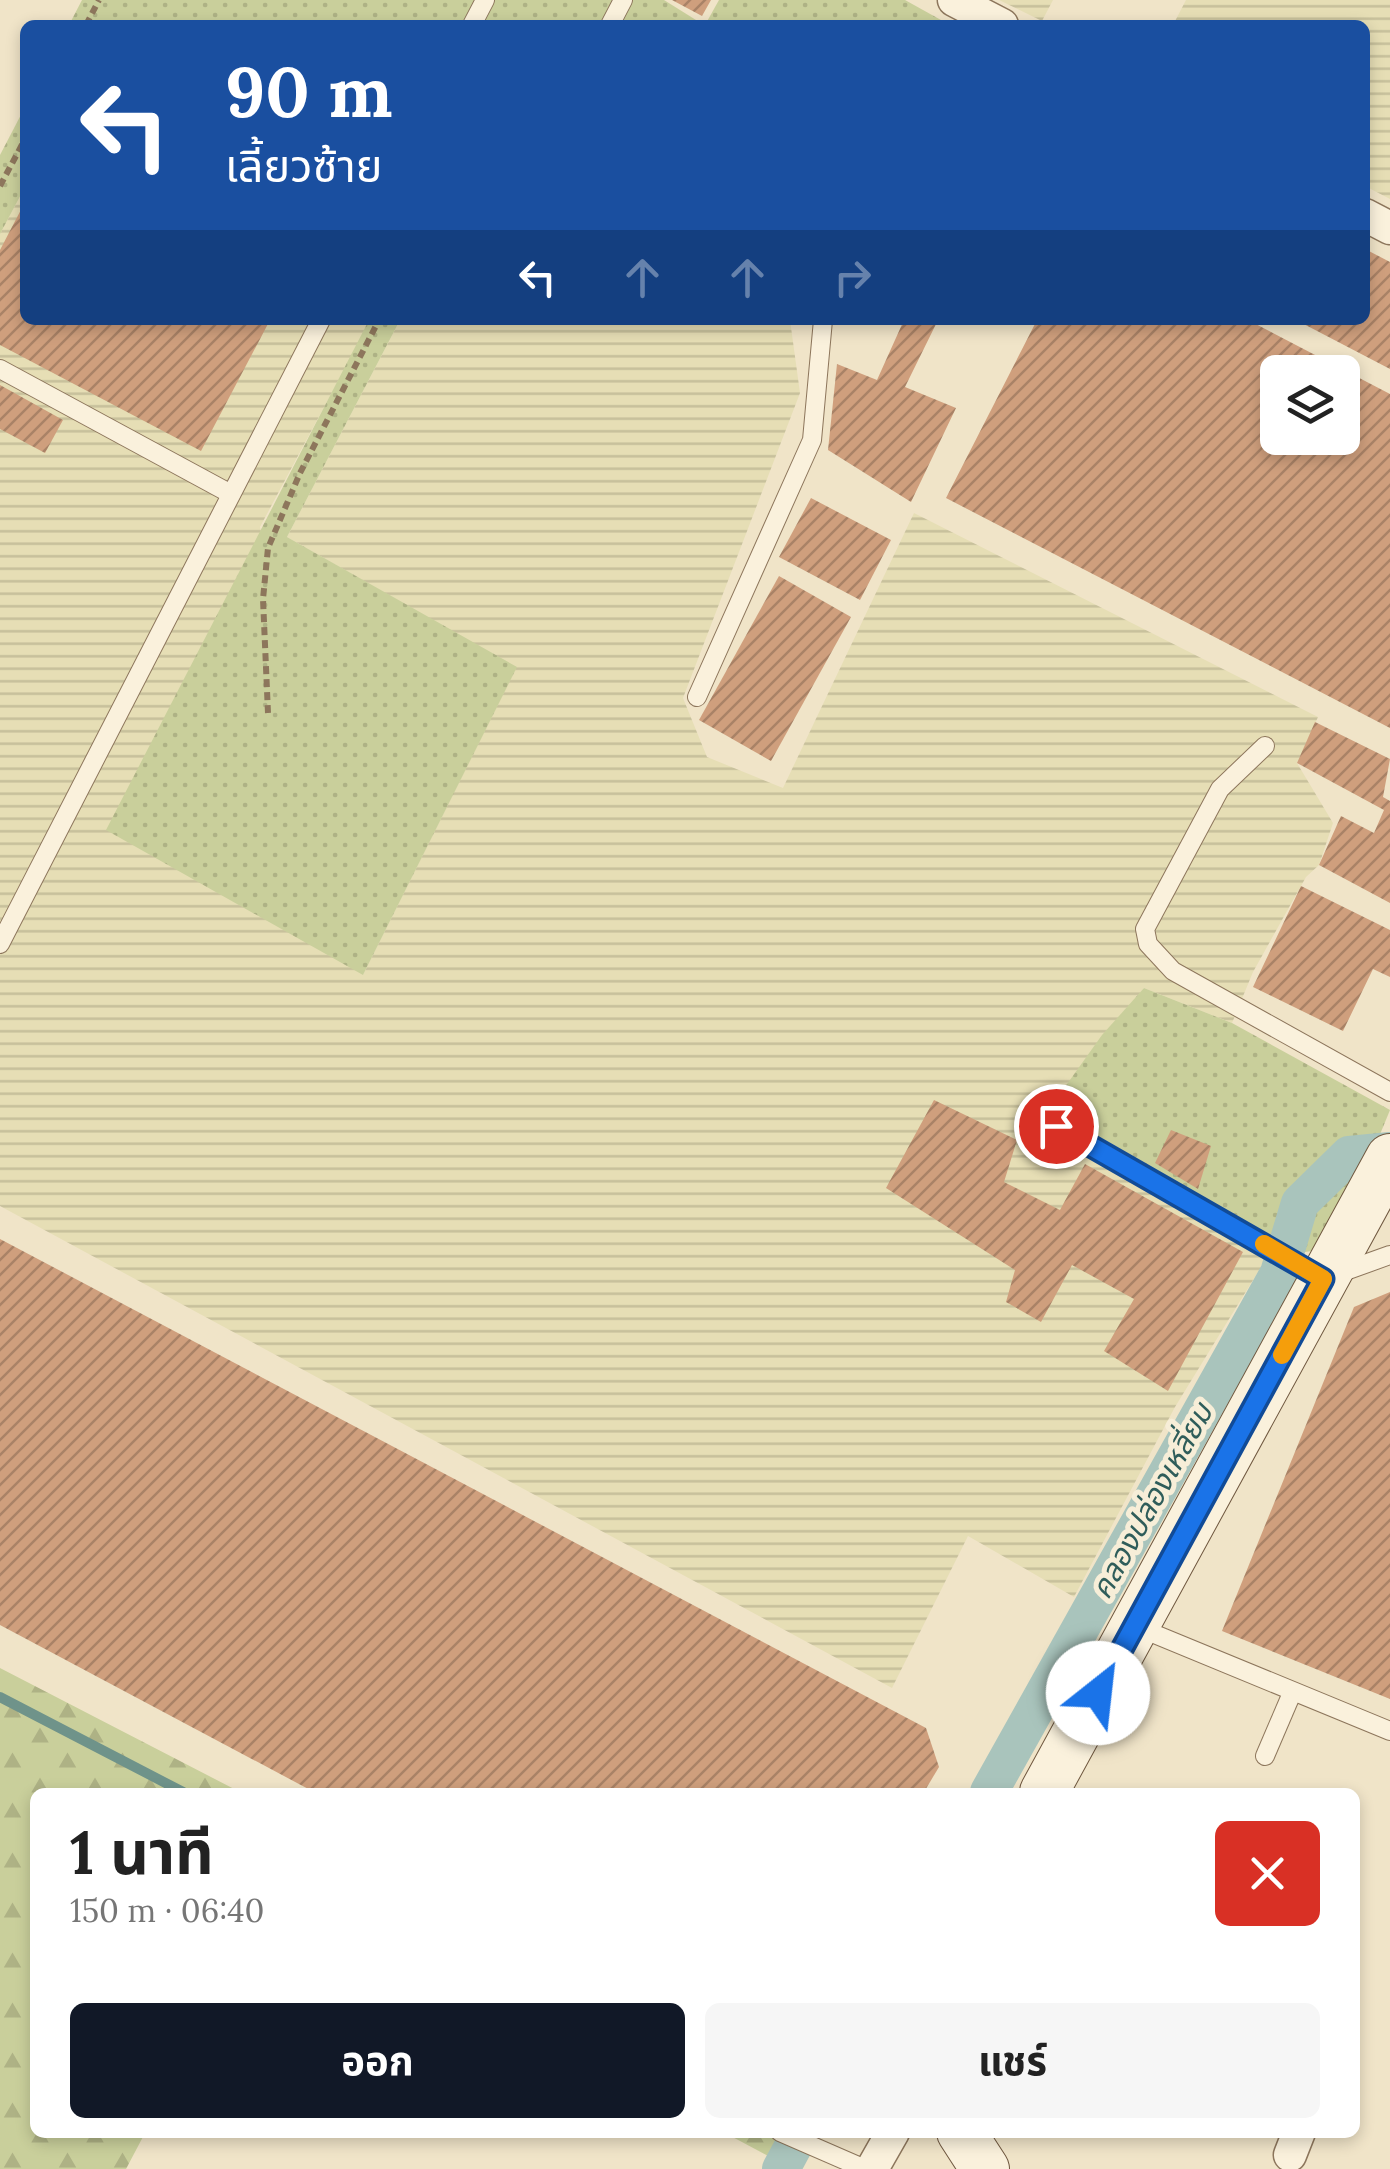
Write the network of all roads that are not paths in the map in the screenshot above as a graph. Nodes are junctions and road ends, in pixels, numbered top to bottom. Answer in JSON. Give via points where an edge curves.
{"nodes":[{"id":1,"x":954,"y":0,"type":"edge"},
{"id":2,"x":986,"y":20,"type":"edge"},
{"id":3,"x":318,"y":325,"type":"edge"},
{"id":4,"x":823,"y":325,"type":"edge"},
{"id":5,"x":0,"y":370,"type":"edge"},
{"id":6,"x":231,"y":494,"type":"junction"},
{"id":7,"x":697,"y":697,"type":"dead end"},
{"id":8,"x":1265,"y":746,"type":"dead end"},
{"id":9,"x":0,"y":944,"type":"edge"},
{"id":10,"x":1390,"y":1092,"type":"edge"},
{"id":11,"x":1056,"y":1126,"type":"dead end"},
{"id":12,"x":1386,"y":1165,"type":"edge"},
{"id":13,"x":1390,"y":1255,"type":"edge"},
{"id":14,"x":1310,"y":1271,"type":"junction"},
{"id":15,"x":1134,"y":1626,"type":"junction"},
{"id":16,"x":1292,"y":1693,"type":"junction"},
{"id":17,"x":1390,"y":1731,"type":"edge"},
{"id":18,"x":1265,"y":1756,"type":"dead end"},
{"id":19,"x":1046,"y":1788,"type":"edge"},
{"id":20,"x":794,"y":2138,"type":"edge"},
{"id":21,"x":888,"y":2138,"type":"edge"},
{"id":22,"x":965,"y":2138,"type":"edge"},
{"id":23,"x":868,"y":2169,"type":"edge"},
{"id":24,"x":985,"y":2169,"type":"edge"}],
"edges":[{"from":1,"to":2,"type":"street"},
{"from":3,"to":6,"type":"lane"},
{"from":4,"to":7,"type":"lane","via":[[812,440]]},
{"from":5,"to":6,"type":"lane"},
{"from":6,"to":9,"type":"lane"},
{"from":8,"to":10,"type":"lane","via":[[1220,788],[1144,928],[1148,944],[1173,971]]},
{"from":11,"to":14,"type":"lane"},
{"from":12,"to":14,"type":"street"},
{"from":13,"to":14,"type":"lane"},
{"from":14,"to":15,"type":"street"},
{"from":15,"to":16,"type":"lane"},
{"from":15,"to":19,"type":"street"},
{"from":16,"to":17,"type":"lane"},
{"from":16,"to":18,"type":"lane"},
{"from":20,"to":23,"type":"lane"},
{"from":21,"to":23,"type":"street"},
{"from":22,"to":24,"type":"street"}]}
